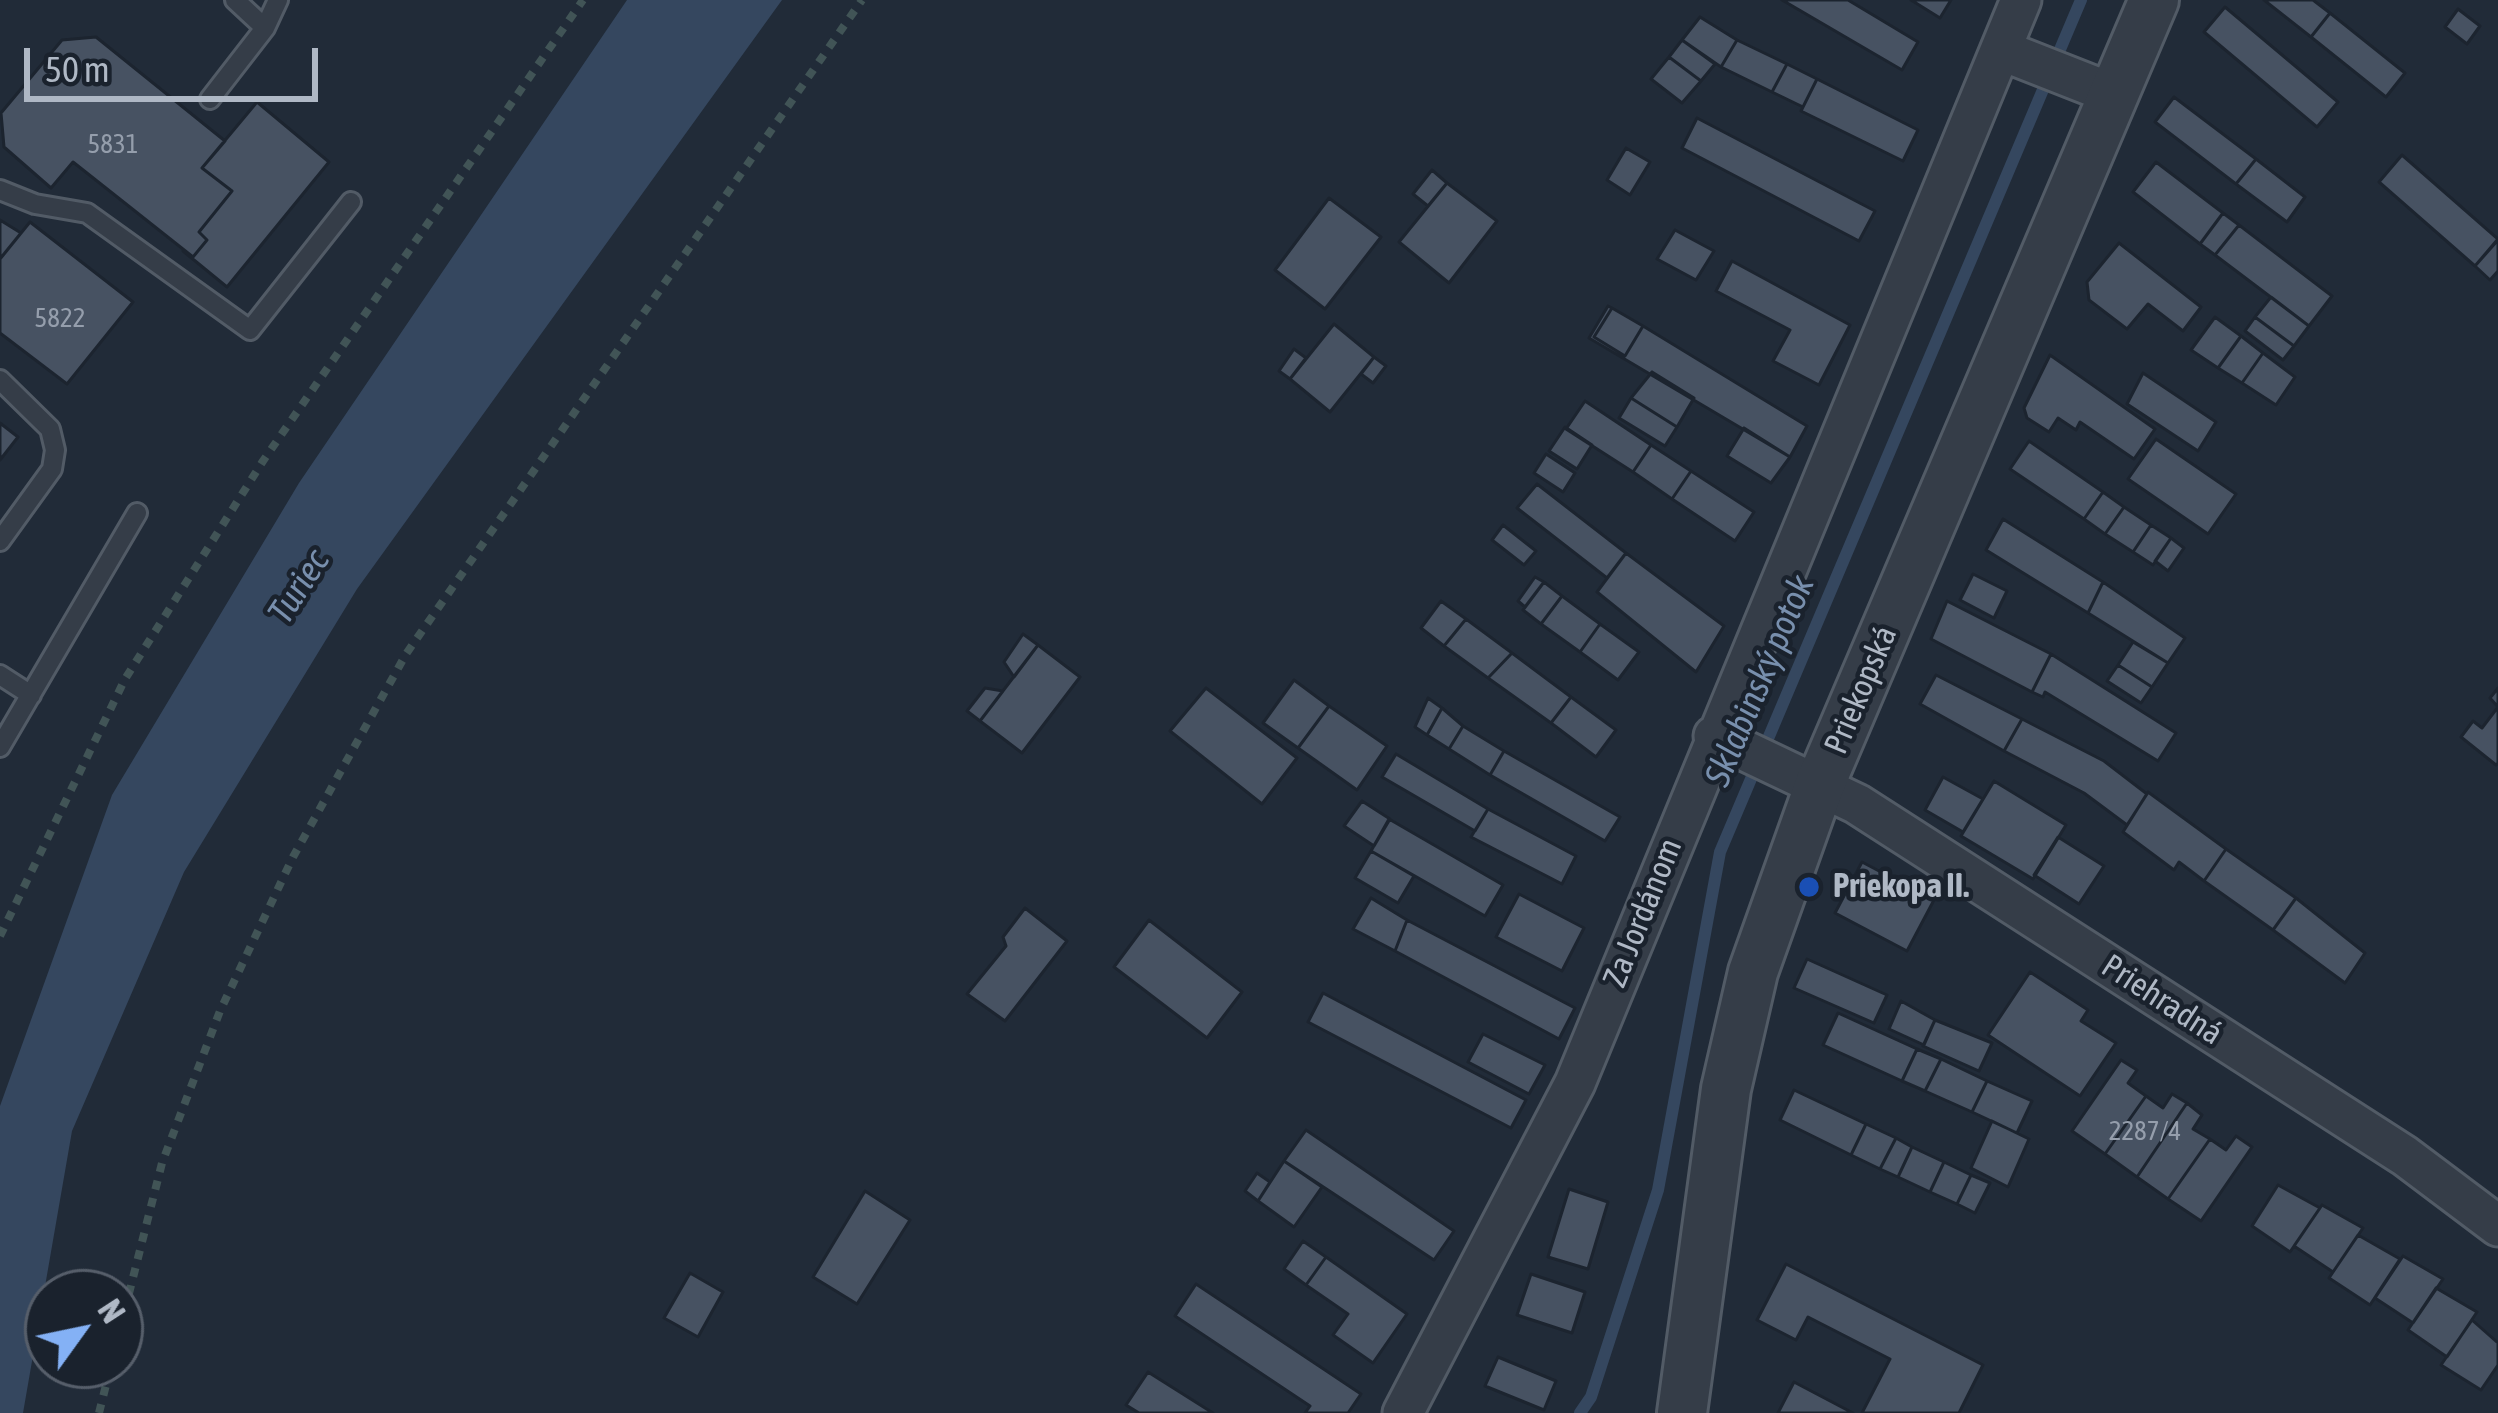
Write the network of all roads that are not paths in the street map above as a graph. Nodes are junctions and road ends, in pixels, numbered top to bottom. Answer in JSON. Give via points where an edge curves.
{"nodes":[{"id":1,"x":235,"y":0,"type":"edge"},
{"id":2,"x":278,"y":0,"type":"edge"},
{"id":3,"x":2021,"y":0,"type":"edge"},
{"id":4,"x":2153,"y":0,"type":"edge"},
{"id":5,"x":266,"y":28,"type":"junction"},
{"id":6,"x":2000,"y":50,"type":"junction"},
{"id":7,"x":2093,"y":86,"type":"junction"},
{"id":8,"x":210,"y":99,"type":"dead end"},
{"id":9,"x":0,"y":190,"type":"edge"},
{"id":10,"x":351,"y":202,"type":"dead end"},
{"id":11,"x":0,"y":380,"type":"edge"},
{"id":12,"x":137,"y":514,"type":"dead end"},
{"id":13,"x":0,"y":542,"type":"edge"},
{"id":14,"x":0,"y":675,"type":"edge"},
{"id":15,"x":31,"y":695,"type":"junction"},
{"id":16,"x":1714,"y":736,"type":"junction"},
{"id":17,"x":0,"y":747,"type":"edge"},
{"id":18,"x":1804,"y":777,"type":"junction"},
{"id":19,"x":2498,"y":1226,"type":"edge"},
{"id":20,"x":1403,"y":1413,"type":"edge"},
{"id":21,"x":1682,"y":1413,"type":"edge"}],
"edges":[{"from":1,"to":5,"type":"lane"},
{"from":2,"to":5,"type":"lane"},
{"from":3,"to":6,"type":"street","name":"Za Jordánom"},
{"from":4,"to":7,"type":"street","name":"Priekopská"},
{"from":5,"to":8,"type":"lane"},
{"from":6,"to":7,"type":"street"},
{"from":6,"to":16,"type":"street","name":"Za Jordánom"},
{"from":7,"to":18,"type":"street","name":"Priekopská"},
{"from":9,"to":10,"type":"lane","via":[[87,213],[250,330]]},
{"from":11,"to":13,"type":"lane","via":[[50,429],[55,451],[52,469]]},
{"from":12,"to":15,"type":"lane"},
{"from":14,"to":15,"type":"lane"},
{"from":15,"to":17,"type":"lane"},
{"from":16,"to":18,"type":"street","name":"Priehradná"},
{"from":16,"to":20,"type":"street","name":"Za Jordánom","via":[[1575,1083]]},
{"from":18,"to":19,"type":"street","name":"Priehradná","via":[[2385,1143]]},
{"from":18,"to":21,"type":"street","name":"Priekopská","via":[[1726,1089]]}]}
